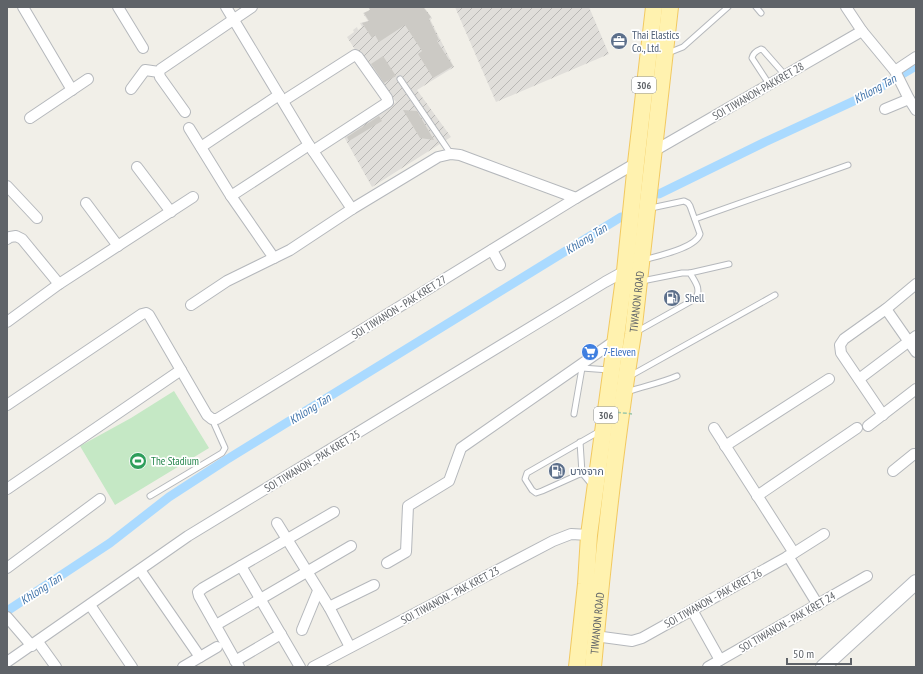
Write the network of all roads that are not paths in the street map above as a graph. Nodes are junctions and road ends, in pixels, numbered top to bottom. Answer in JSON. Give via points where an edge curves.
{"nodes":[{"id":1,"x":23,"y":7,"type":"edge"},
{"id":2,"x":118,"y":7,"type":"edge"},
{"id":3,"x":226,"y":7,"type":"edge"},
{"id":4,"x":252,"y":7,"type":"edge"},
{"id":5,"x":648,"y":7,"type":"edge"},
{"id":6,"x":654,"y":7,"type":"edge"},
{"id":7,"x":670,"y":7,"type":"edge"},
{"id":8,"x":728,"y":7,"type":"edge"},
{"id":9,"x":756,"y":7,"type":"edge"},
{"id":10,"x":846,"y":7,"type":"edge"},
{"id":11,"x":761,"y":13,"type":"dead end"},
{"id":12,"x":234,"y":20,"type":"junction"},
{"id":13,"x":862,"y":31,"type":"junction"},
{"id":14,"x":650,"y":33,"type":"junction"},
{"id":15,"x":143,"y":48,"type":"dead end"},
{"id":16,"x":665,"y":51,"type":"junction"},
{"id":17,"x":916,"y":57,"type":"edge"},
{"id":18,"x":159,"y":72,"type":"junction"},
{"id":19,"x":896,"y":73,"type":"junction"},
{"id":20,"x":785,"y":75,"type":"junction"},
{"id":21,"x":88,"y":79,"type":"dead end"},
{"id":22,"x":400,"y":79,"type":"dead end"},
{"id":23,"x":769,"y":84,"type":"junction"},
{"id":24,"x":131,"y":89,"type":"dead end"},
{"id":25,"x":72,"y":90,"type":"junction"},
{"id":26,"x":281,"y":98,"type":"junction"},
{"id":27,"x":908,"y":99,"type":"junction"},
{"id":28,"x":885,"y":109,"type":"dead end"},
{"id":29,"x":916,"y":110,"type":"edge"},
{"id":30,"x":185,"y":112,"type":"dead end"},
{"id":31,"x":30,"y":118,"type":"dead end"},
{"id":32,"x":189,"y":128,"type":"dead end"},
{"id":33,"x":201,"y":147,"type":"junction"},
{"id":34,"x":311,"y":148,"type":"junction"},
{"id":35,"x":654,"y":151,"type":"junction"},
{"id":36,"x":450,"y":154,"type":"junction"},
{"id":37,"x":636,"y":163,"type":"junction"},
{"id":38,"x":848,"y":165,"type":"dead end"},
{"id":39,"x":137,"y":167,"type":"dead end"},
{"id":40,"x":7,"y":186,"type":"edge"},
{"id":41,"x":231,"y":196,"type":"junction"},
{"id":42,"x":193,"y":197,"type":"dead end"},
{"id":43,"x":576,"y":198,"type":"junction"},
{"id":44,"x":86,"y":203,"type":"dead end"},
{"id":45,"x":648,"y":208,"type":"junction"},
{"id":46,"x":352,"y":209,"type":"junction"},
{"id":47,"x":171,"y":212,"type":"junction"},
{"id":48,"x":37,"y":218,"type":"dead end"},
{"id":49,"x":695,"y":219,"type":"junction"},
{"id":50,"x":7,"y":240,"type":"edge"},
{"id":51,"x":118,"y":246,"type":"junction"},
{"id":52,"x":492,"y":250,"type":"junction"},
{"id":53,"x":274,"y":258,"type":"junction"},
{"id":54,"x":641,"y":260,"type":"junction"},
{"id":55,"x":729,"y":264,"type":"dead end"},
{"id":56,"x":500,"y":266,"type":"dead end"},
{"id":57,"x":625,"y":271,"type":"junction"},
{"id":58,"x":690,"y":273,"type":"junction"},
{"id":59,"x":639,"y":282,"type":"junction"},
{"id":60,"x":60,"y":284,"type":"junction"},
{"id":61,"x":916,"y":284,"type":"edge"},
{"id":62,"x":775,"y":295,"type":"dead end"},
{"id":63,"x":191,"y":305,"type":"dead end"},
{"id":64,"x":886,"y":309,"type":"junction"},
{"id":65,"x":7,"y":322,"type":"edge"},
{"id":66,"x":633,"y":334,"type":"junction"},
{"id":67,"x":912,"y":339,"type":"edge"},
{"id":68,"x":616,"y":340,"type":"junction"},
{"id":69,"x":916,"y":352,"type":"edge"},
{"id":70,"x":181,"y":370,"type":"junction"},
{"id":71,"x":677,"y":376,"type":"dead end"},
{"id":72,"x":829,"y":379,"type":"dead end"},
{"id":73,"x":859,"y":379,"type":"junction"},
{"id":74,"x":621,"y":380,"type":"junction"},
{"id":75,"x":916,"y":389,"type":"edge"},
{"id":76,"x":7,"y":405,"type":"edge"},
{"id":77,"x":574,"y":414,"type":"dead end"},
{"id":78,"x":883,"y":415,"type":"junction"},
{"id":79,"x":212,"y":419,"type":"junction"},
{"id":80,"x":868,"y":426,"type":"dead end"},
{"id":81,"x":714,"y":428,"type":"dead end"},
{"id":82,"x":857,"y":428,"type":"dead end"},
{"id":83,"x":604,"y":429,"type":"junction"},
{"id":84,"x":580,"y":442,"type":"junction"},
{"id":85,"x":725,"y":446,"type":"junction"},
{"id":86,"x":916,"y":454,"type":"edge"},
{"id":87,"x":893,"y":471,"type":"dead end"},
{"id":88,"x":582,"y":473,"type":"junction"},
{"id":89,"x":596,"y":488,"type":"junction"},
{"id":90,"x":7,"y":489,"type":"edge"},
{"id":91,"x":150,"y":496,"type":"dead end"},
{"id":92,"x":757,"y":496,"type":"junction"},
{"id":93,"x":100,"y":499,"type":"dead end"},
{"id":94,"x":334,"y":512,"type":"dead end"},
{"id":95,"x":277,"y":523,"type":"dead end"},
{"id":96,"x":824,"y":534,"type":"dead end"},
{"id":97,"x":589,"y":535,"type":"junction"},
{"id":98,"x":287,"y":539,"type":"junction"},
{"id":99,"x":351,"y":546,"type":"dead end"},
{"id":100,"x":791,"y":554,"type":"junction"},
{"id":101,"x":387,"y":563,"type":"dead end"},
{"id":102,"x":241,"y":566,"type":"junction"},
{"id":103,"x":7,"y":568,"type":"edge"},
{"id":104,"x":140,"y":570,"type":"junction"},
{"id":105,"x":306,"y":572,"type":"junction"},
{"id":106,"x":867,"y":576,"type":"dead end"},
{"id":107,"x":916,"y":582,"type":"edge"},
{"id":108,"x":374,"y":585,"type":"dead end"},
{"id":109,"x":318,"y":591,"type":"junction"},
{"id":110,"x":260,"y":599,"type":"junction"},
{"id":111,"x":90,"y":605,"type":"junction"},
{"id":112,"x":818,"y":605,"type":"junction"},
{"id":113,"x":328,"y":607,"type":"junction"},
{"id":114,"x":692,"y":610,"type":"junction"},
{"id":115,"x":7,"y":617,"type":"edge"},
{"id":116,"x":216,"y":625,"type":"junction"},
{"id":117,"x":302,"y":630,"type":"dead end"},
{"id":118,"x":281,"y":634,"type":"junction"},
{"id":119,"x":595,"y":636,"type":"junction"},
{"id":120,"x":35,"y":644,"type":"junction"},
{"id":121,"x":217,"y":647,"type":"dead end"},
{"id":122,"x":350,"y":647,"type":"junction"},
{"id":123,"x":200,"y":657,"type":"junction"},
{"id":124,"x":720,"y":660,"type":"junction"},
{"id":125,"x":7,"y":662,"type":"edge"},
{"id":126,"x":237,"y":664,"type":"edge"},
{"id":127,"x":56,"y":667,"type":"edge"},
{"id":128,"x":132,"y":667,"type":"edge"},
{"id":129,"x":183,"y":667,"type":"edge"},
{"id":130,"x":300,"y":667,"type":"edge"},
{"id":131,"x":314,"y":667,"type":"edge"},
{"id":132,"x":577,"y":667,"type":"edge"},
{"id":133,"x":592,"y":667,"type":"edge"},
{"id":134,"x":708,"y":667,"type":"edge"},
{"id":135,"x":823,"y":667,"type":"edge"}],
"edges":[{"from":1,"to":25,"type":"street"},
{"from":2,"to":15,"type":"street"},
{"from":3,"to":12,"type":"street"},
{"from":4,"to":12,"type":"street"},
{"from":5,"to":14,"type":"street"},
{"from":6,"to":14,"type":"main road","name":"TIWANON ROAD","number":"306"},
{"from":7,"to":16,"type":"main road","name":"TIWANON ROAD","number":"306"},
{"from":8,"to":16,"type":"lane","via":[[683,47]]},
{"from":9,"to":11,"type":"lane"},
{"from":10,"to":13,"type":"street"},
{"from":12,"to":18,"type":"street"},
{"from":12,"to":26,"type":"street"},
{"from":13,"to":19,"type":"street"},
{"from":13,"to":20,"type":"street","name":"SOI TIWANON-PAKKRET 28"},
{"from":14,"to":37,"type":"main road","name":"TIWANON ROAD","number":"306"},
{"from":16,"to":35,"type":"main road","name":"TIWANON ROAD","number":"306"},
{"from":17,"to":19,"type":"street"},
{"from":18,"to":24,"type":"street","via":[[144,70]]},
{"from":18,"to":30,"type":"street"},
{"from":19,"to":27,"type":"street"},
{"from":20,"to":23,"type":"street","name":"SOI TIWANON-PAKKRET 28"},
{"from":20,"to":23,"type":"lane","via":[[763,50],[757,50],[752,58]]},
{"from":21,"to":25,"type":"street"},
{"from":22,"to":36,"type":"lane"},
{"from":23,"to":35,"type":"street","name":"SOI TIWANON-PAKKRET 28"},
{"from":25,"to":31,"type":"street"},
{"from":26,"to":33,"type":"street"},
{"from":26,"to":34,"type":"street"},
{"from":26,"to":34,"type":"street","via":[[355,55],[387,98],[388,102],[385,104]]},
{"from":27,"to":28,"type":"street"},
{"from":27,"to":29,"type":"street"},
{"from":32,"to":33,"type":"street"},
{"from":33,"to":41,"type":"street"},
{"from":34,"to":41,"type":"street"},
{"from":34,"to":46,"type":"street"},
{"from":35,"to":45,"type":"main road","name":"TIWANON ROAD","number":"306"},
{"from":36,"to":43,"type":"street","via":[[460,155]]},
{"from":36,"to":46,"type":"street","via":[[438,157]]},
{"from":37,"to":43,"type":"street","name":"SOI TIWANON - PAK KRET 27"},
{"from":37,"to":57,"type":"main road","name":"TIWANON ROAD","number":"306"},
{"from":38,"to":49,"type":"lane"},
{"from":39,"to":47,"type":"street"},
{"from":40,"to":48,"type":"street"},
{"from":41,"to":53,"type":"street"},
{"from":42,"to":47,"type":"street"},
{"from":43,"to":52,"type":"street","name":"SOI TIWANON - PAK KRET 27"},
{"from":44,"to":51,"type":"street"},
{"from":45,"to":49,"type":"lane","via":[[684,200]]},
{"from":45,"to":54,"type":"main road","name":"TIWANON ROAD","number":"306"},
{"from":46,"to":53,"type":"street"},
{"from":47,"to":51,"type":"street"},
{"from":49,"to":54,"type":"lane","via":[[700,234],[696,240],[678,249]]},
{"from":50,"to":60,"type":"street","via":[[16,236],[22,239]]},
{"from":51,"to":60,"type":"street"},
{"from":52,"to":56,"type":"street"},
{"from":52,"to":79,"type":"street","name":"SOI TIWANON - PAK KRET 27","via":[[218,419]]},
{"from":53,"to":63,"type":"street","via":[[227,280]]},
{"from":54,"to":59,"type":"main road","name":"TIWANON ROAD","number":"306"},
{"from":55,"to":58,"type":"lane"},
{"from":57,"to":68,"type":"main road","name":"TIWANON ROAD","number":"306"},
{"from":57,"to":104,"type":"street","name":"SOI TIWANON - PAK KRET 25","via":[[188,536]]},
{"from":58,"to":59,"type":"lane"},
{"from":58,"to":66,"type":"lane","via":[[699,288],[695,299]]},
{"from":59,"to":66,"type":"main road","name":"TIWANON ROAD","number":"306"},
{"from":60,"to":65,"type":"street"},
{"from":61,"to":64,"type":"street"},
{"from":62,"to":74,"type":"lane"},
{"from":64,"to":67,"type":"street"},
{"from":64,"to":73,"type":"street","via":[[844,339],[840,345],[842,353]]},
{"from":66,"to":74,"type":"main road","name":"TIWANON ROAD","number":"306"},
{"from":67,"to":69,"type":"street"},
{"from":67,"to":73,"type":"street"},
{"from":68,"to":74,"type":"main road","name":"TIWANON ROAD","number":"306"},
{"from":68,"to":101,"type":"street","via":[[461,448],[449,480],[408,506],[406,552]]},
{"from":70,"to":76,"type":"street","via":[[146,313]]},
{"from":70,"to":79,"type":"street","via":[[207,415]]},
{"from":70,"to":90,"type":"street"},
{"from":71,"to":74,"type":"lane","via":[[650,384]]},
{"from":72,"to":85,"type":"street"},
{"from":73,"to":78,"type":"street"},
{"from":74,"to":77,"type":"lane","via":[[582,368]]},
{"from":74,"to":83,"type":"main road","name":"TIWANON ROAD","number":"306"},
{"from":74,"to":119,"type":"main road","name":"TIWANON ROAD","number":"306"},
{"from":75,"to":78,"type":"street"},
{"from":78,"to":80,"type":"street"},
{"from":79,"to":91,"type":"lane","via":[[225,448],[222,453]]},
{"from":81,"to":85,"type":"street"},
{"from":82,"to":92,"type":"street"},
{"from":83,"to":84,"type":"lane"},
{"from":83,"to":89,"type":"main road","name":"TIWANON ROAD","number":"306"},
{"from":84,"to":88,"type":"lane"},
{"from":84,"to":88,"type":"lane","via":[[527,473],[525,479],[536,493]]},
{"from":85,"to":92,"type":"street"},
{"from":86,"to":87,"type":"street"},
{"from":88,"to":89,"type":"lane"},
{"from":89,"to":97,"type":"main road","name":"TIWANON ROAD","number":"306"},
{"from":92,"to":100,"type":"street"},
{"from":93,"to":103,"type":"street"},
{"from":94,"to":98,"type":"street"},
{"from":95,"to":98,"type":"street"},
{"from":96,"to":100,"type":"street","name":"SOI TIWANON - PAK KRET 26"},
{"from":97,"to":122,"type":"street","name":"SOI TIWANON - PAK KRET 23","via":[[571,534],[553,541]]},
{"from":97,"to":132,"type":"main road","name":"TIWANON ROAD","number":"306"},
{"from":98,"to":102,"type":"street"},
{"from":98,"to":105,"type":"street"},
{"from":99,"to":105,"type":"street"},
{"from":100,"to":112,"type":"street"},
{"from":100,"to":114,"type":"street","name":"SOI TIWANON - PAK KRET 26"},
{"from":102,"to":110,"type":"street"},
{"from":102,"to":116,"type":"street","via":[[198,592]]},
{"from":104,"to":111,"type":"street","name":"SOI TIWANON - PAK KRET 25"},
{"from":104,"to":123,"type":"street"},
{"from":105,"to":109,"type":"street"},
{"from":105,"to":110,"type":"street"},
{"from":106,"to":112,"type":"street","name":"SOI TIWANON - PAK KRET 24"},
{"from":107,"to":135,"type":"street"},
{"from":108,"to":113,"type":"street"},
{"from":109,"to":113,"type":"street"},
{"from":109,"to":117,"type":"street"},
{"from":110,"to":116,"type":"street"},
{"from":110,"to":118,"type":"street"},
{"from":111,"to":120,"type":"street","name":"SOI TIWANON - PAK KRET 25"},
{"from":111,"to":128,"type":"street"},
{"from":112,"to":124,"type":"street","name":"SOI TIWANON - PAK KRET 24"},
{"from":113,"to":122,"type":"street"},
{"from":114,"to":119,"type":"street","name":"SOI TIWANON - PAK KRET 26","via":[[632,641]]},
{"from":114,"to":124,"type":"street"},
{"from":115,"to":120,"type":"street"},
{"from":116,"to":126,"type":"street"},
{"from":118,"to":126,"type":"street"},
{"from":118,"to":130,"type":"street"},
{"from":119,"to":133,"type":"main road","name":"TIWANON ROAD","number":"306"},
{"from":120,"to":125,"type":"street","name":"SOI TIWANON - PAK KRET 25"},
{"from":120,"to":127,"type":"street"},
{"from":121,"to":123,"type":"street"},
{"from":122,"to":131,"type":"street","name":"SOI TIWANON - PAK KRET 23"},
{"from":123,"to":129,"type":"street"},
{"from":124,"to":134,"type":"street","name":"SOI TIWANON - PAK KRET 24"}]}
